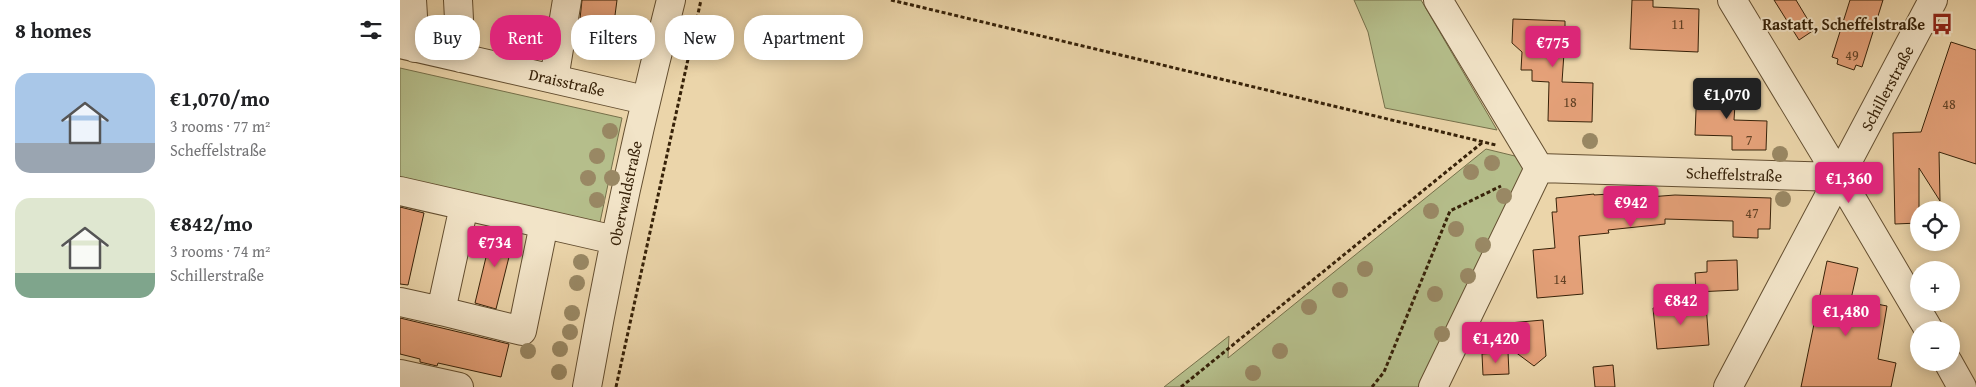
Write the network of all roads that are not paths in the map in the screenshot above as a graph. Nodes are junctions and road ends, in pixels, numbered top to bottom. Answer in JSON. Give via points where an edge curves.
{"nodes":[{"id":1,"x":412,"y":0,"type":"edge"},
{"id":2,"x":458,"y":0,"type":"edge"},
{"id":3,"x":567,"y":0,"type":"edge"},
{"id":4,"x":670,"y":0,"type":"edge"},
{"id":5,"x":1438,"y":0,"type":"edge"},
{"id":6,"x":1732,"y":0,"type":"edge"},
{"id":7,"x":1933,"y":0,"type":"edge"},
{"id":8,"x":459,"y":15,"type":"edge"},
{"id":9,"x":408,"y":46,"type":"edge"},
{"id":10,"x":470,"y":60,"type":"edge"},
{"id":11,"x":554,"y":79,"type":"junction"},
{"id":12,"x":645,"y":100,"type":"junction"},
{"id":13,"x":1535,"y":160,"type":"junction"},
{"id":14,"x":1839,"y":177,"type":"junction"},
{"id":15,"x":400,"y":191,"type":"edge"},
{"id":16,"x":464,"y":206,"type":"junction"},
{"id":17,"x":544,"y":224,"type":"junction"},
{"id":18,"x":615,"y":240,"type":"junction"},
{"id":19,"x":400,"y":302,"type":"edge"},
{"id":20,"x":441,"y":311,"type":"junction"},
{"id":21,"x":1924,"y":321,"type":"edge"},
{"id":22,"x":1953,"y":371,"type":"edge"},
{"id":23,"x":400,"y":374,"type":"edge"},
{"id":24,"x":459,"y":387,"type":"edge"},
{"id":25,"x":586,"y":387,"type":"edge"},
{"id":26,"x":1433,"y":387,"type":"edge"},
{"id":27,"x":1728,"y":387,"type":"edge"},
{"id":28,"x":1962,"y":387,"type":"edge"}],
"edges":[{"from":1,"to":9,"type":"street"},
{"from":2,"to":8,"type":"street"},
{"from":3,"to":11,"type":"street"},
{"from":4,"to":12,"type":"street","name":"Oberwaldstraße"},
{"from":5,"to":13,"type":"street"},
{"from":6,"to":14,"type":"street"},
{"from":7,"to":14,"type":"street","name":"Schillerstraße"},
{"from":10,"to":11,"type":"street","name":"Draisstraße"},
{"from":11,"to":12,"type":"street","name":"Draisstraße"},
{"from":12,"to":18,"type":"street","name":"Oberwaldstraße"},
{"from":13,"to":14,"type":"street","name":"Scheffelstraße"},
{"from":13,"to":26,"type":"street"},
{"from":14,"to":21,"type":"street"},
{"from":14,"to":27,"type":"street","name":"Schillerstraße"},
{"from":15,"to":16,"type":"street"},
{"from":16,"to":17,"type":"street"},
{"from":16,"to":20,"type":"street"},
{"from":17,"to":18,"type":"street"},
{"from":17,"to":20,"type":"street","via":[[522,331]]},
{"from":18,"to":25,"type":"street","name":"Oberwaldstraße"},
{"from":19,"to":20,"type":"street"},
{"from":22,"to":28,"type":"street"},
{"from":23,"to":24,"type":"street"}]}
